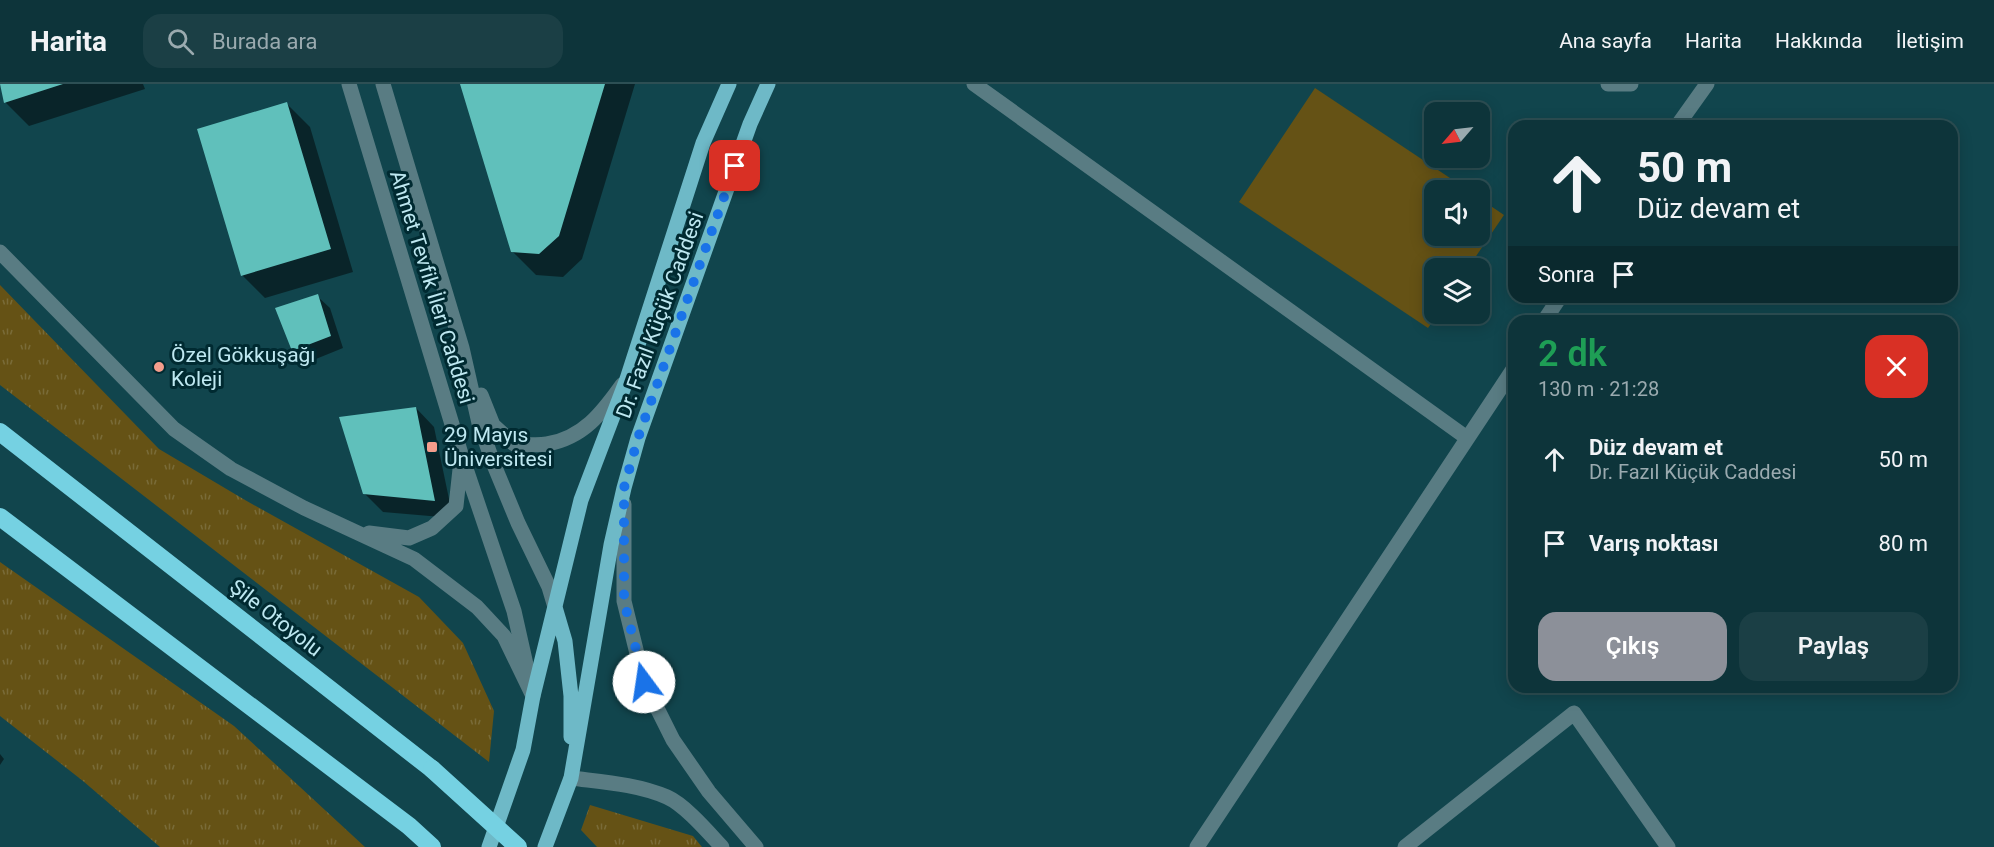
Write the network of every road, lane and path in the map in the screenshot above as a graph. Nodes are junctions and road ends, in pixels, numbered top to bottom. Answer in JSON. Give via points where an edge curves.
{"nodes":[{"id":1,"x":349,"y":84,"type":"edge"},
{"id":2,"x":383,"y":84,"type":"edge"},
{"id":3,"x":729,"y":84,"type":"edge"},
{"id":4,"x":768,"y":84,"type":"edge"},
{"id":5,"x":974,"y":84,"type":"edge"},
{"id":6,"x":1608,"y":84,"type":"edge"},
{"id":7,"x":1631,"y":84,"type":"edge"},
{"id":8,"x":1707,"y":84,"type":"edge"},
{"id":9,"x":1681,"y":120,"type":"edge"},
{"id":10,"x":0,"y":252,"type":"edge"},
{"id":11,"x":462,"y":348,"type":"junction"},
{"id":12,"x":1508,"y":377,"type":"edge"},
{"id":13,"x":627,"y":379,"type":"junction"},
{"id":14,"x":0,"y":432,"type":"edge"},
{"id":15,"x":1467,"y":438,"type":"junction"},
{"id":16,"x":461,"y":454,"type":"junction"},
{"id":17,"x":624,"y":488,"type":"junction"},
{"id":18,"x":0,"y":517,"type":"edge"},
{"id":19,"x":355,"y":532,"type":"junction"},
{"id":20,"x":555,"y":607,"type":"junction"},
{"id":21,"x":533,"y":696,"type":"junction"},
{"id":22,"x":571,"y":778,"type":"junction"},
{"id":23,"x":432,"y":847,"type":"edge"},
{"id":24,"x":489,"y":847,"type":"edge"},
{"id":25,"x":518,"y":847,"type":"edge"},
{"id":26,"x":545,"y":847,"type":"edge"},
{"id":27,"x":722,"y":847,"type":"edge"},
{"id":28,"x":756,"y":847,"type":"edge"},
{"id":29,"x":1197,"y":847,"type":"edge"},
{"id":30,"x":1405,"y":847,"type":"edge"},
{"id":31,"x":1668,"y":847,"type":"edge"}],
"edges":[{"from":1,"to":16,"type":"street","name":"Ahmet Tevfik İleri Caddesi"},
{"from":2,"to":11,"type":"street","name":"Ahmet Tevfik İleri Caddesi"},
{"from":3,"to":13,"type":"main road","name":"Dr. Fazıl Küçük Caddesi","via":[[703,143]]},
{"from":4,"to":17,"type":"main road","name":"Dr. Fazıl Küçük Caddesi","via":[[750,124],[638,438]]},
{"from":5,"to":15,"type":"street"},
{"from":6,"to":7,"type":"street"},
{"from":8,"to":9,"type":"street"},
{"from":10,"to":19,"type":"street","via":[[174,429],[231,469]]},
{"from":11,"to":13,"type":"street","via":[[493,425],[514,444],[547,444],[580,433],[605,409]]},
{"from":11,"to":20,"type":"street","name":"Ahmet Tevfik İleri Caddesi","via":[[479,423],[494,465]]},
{"from":12,"to":15,"type":"street"},
{"from":13,"to":20,"type":"main road","name":"Dr. Fazıl Küçük Caddesi","via":[[580,501]]},
{"from":14,"to":25,"type":"highway","name":"Şile Otoyolu","bridge":true,"via":[[432,769]]},
{"from":15,"to":29,"type":"street"},
{"from":16,"to":19,"type":"street","via":[[456,506],[432,528],[409,538]]},
{"from":16,"to":21,"type":"street","name":"Ahmet Tevfik İleri Caddesi","via":[[514,611]]},
{"from":17,"to":22,"type":"main road","name":"Dr. Fazıl Küçük Caddesi"},
{"from":17,"to":28,"type":"street","via":[[624,601],[644,682],[673,740],[709,792]]},
{"from":18,"to":23,"type":"highway","via":[[410,826]]},
{"from":19,"to":21,"type":"street","via":[[414,559],[477,607],[504,636]]},
{"from":20,"to":21,"type":"main road","name":"Dr. Fazıl Küçük Caddesi"},
{"from":20,"to":22,"type":"main road","via":[[565,641],[571,696]]},
{"from":21,"to":24,"type":"main road","name":"Ahmet Tevfik İleri Caddesi","via":[[523,750]]},
{"from":22,"to":26,"type":"main road"},
{"from":22,"to":27,"type":"street","via":[[625,785],[668,797],[699,821]]},
{"from":30,"to":31,"type":"street","via":[[1574,713]]}]}
